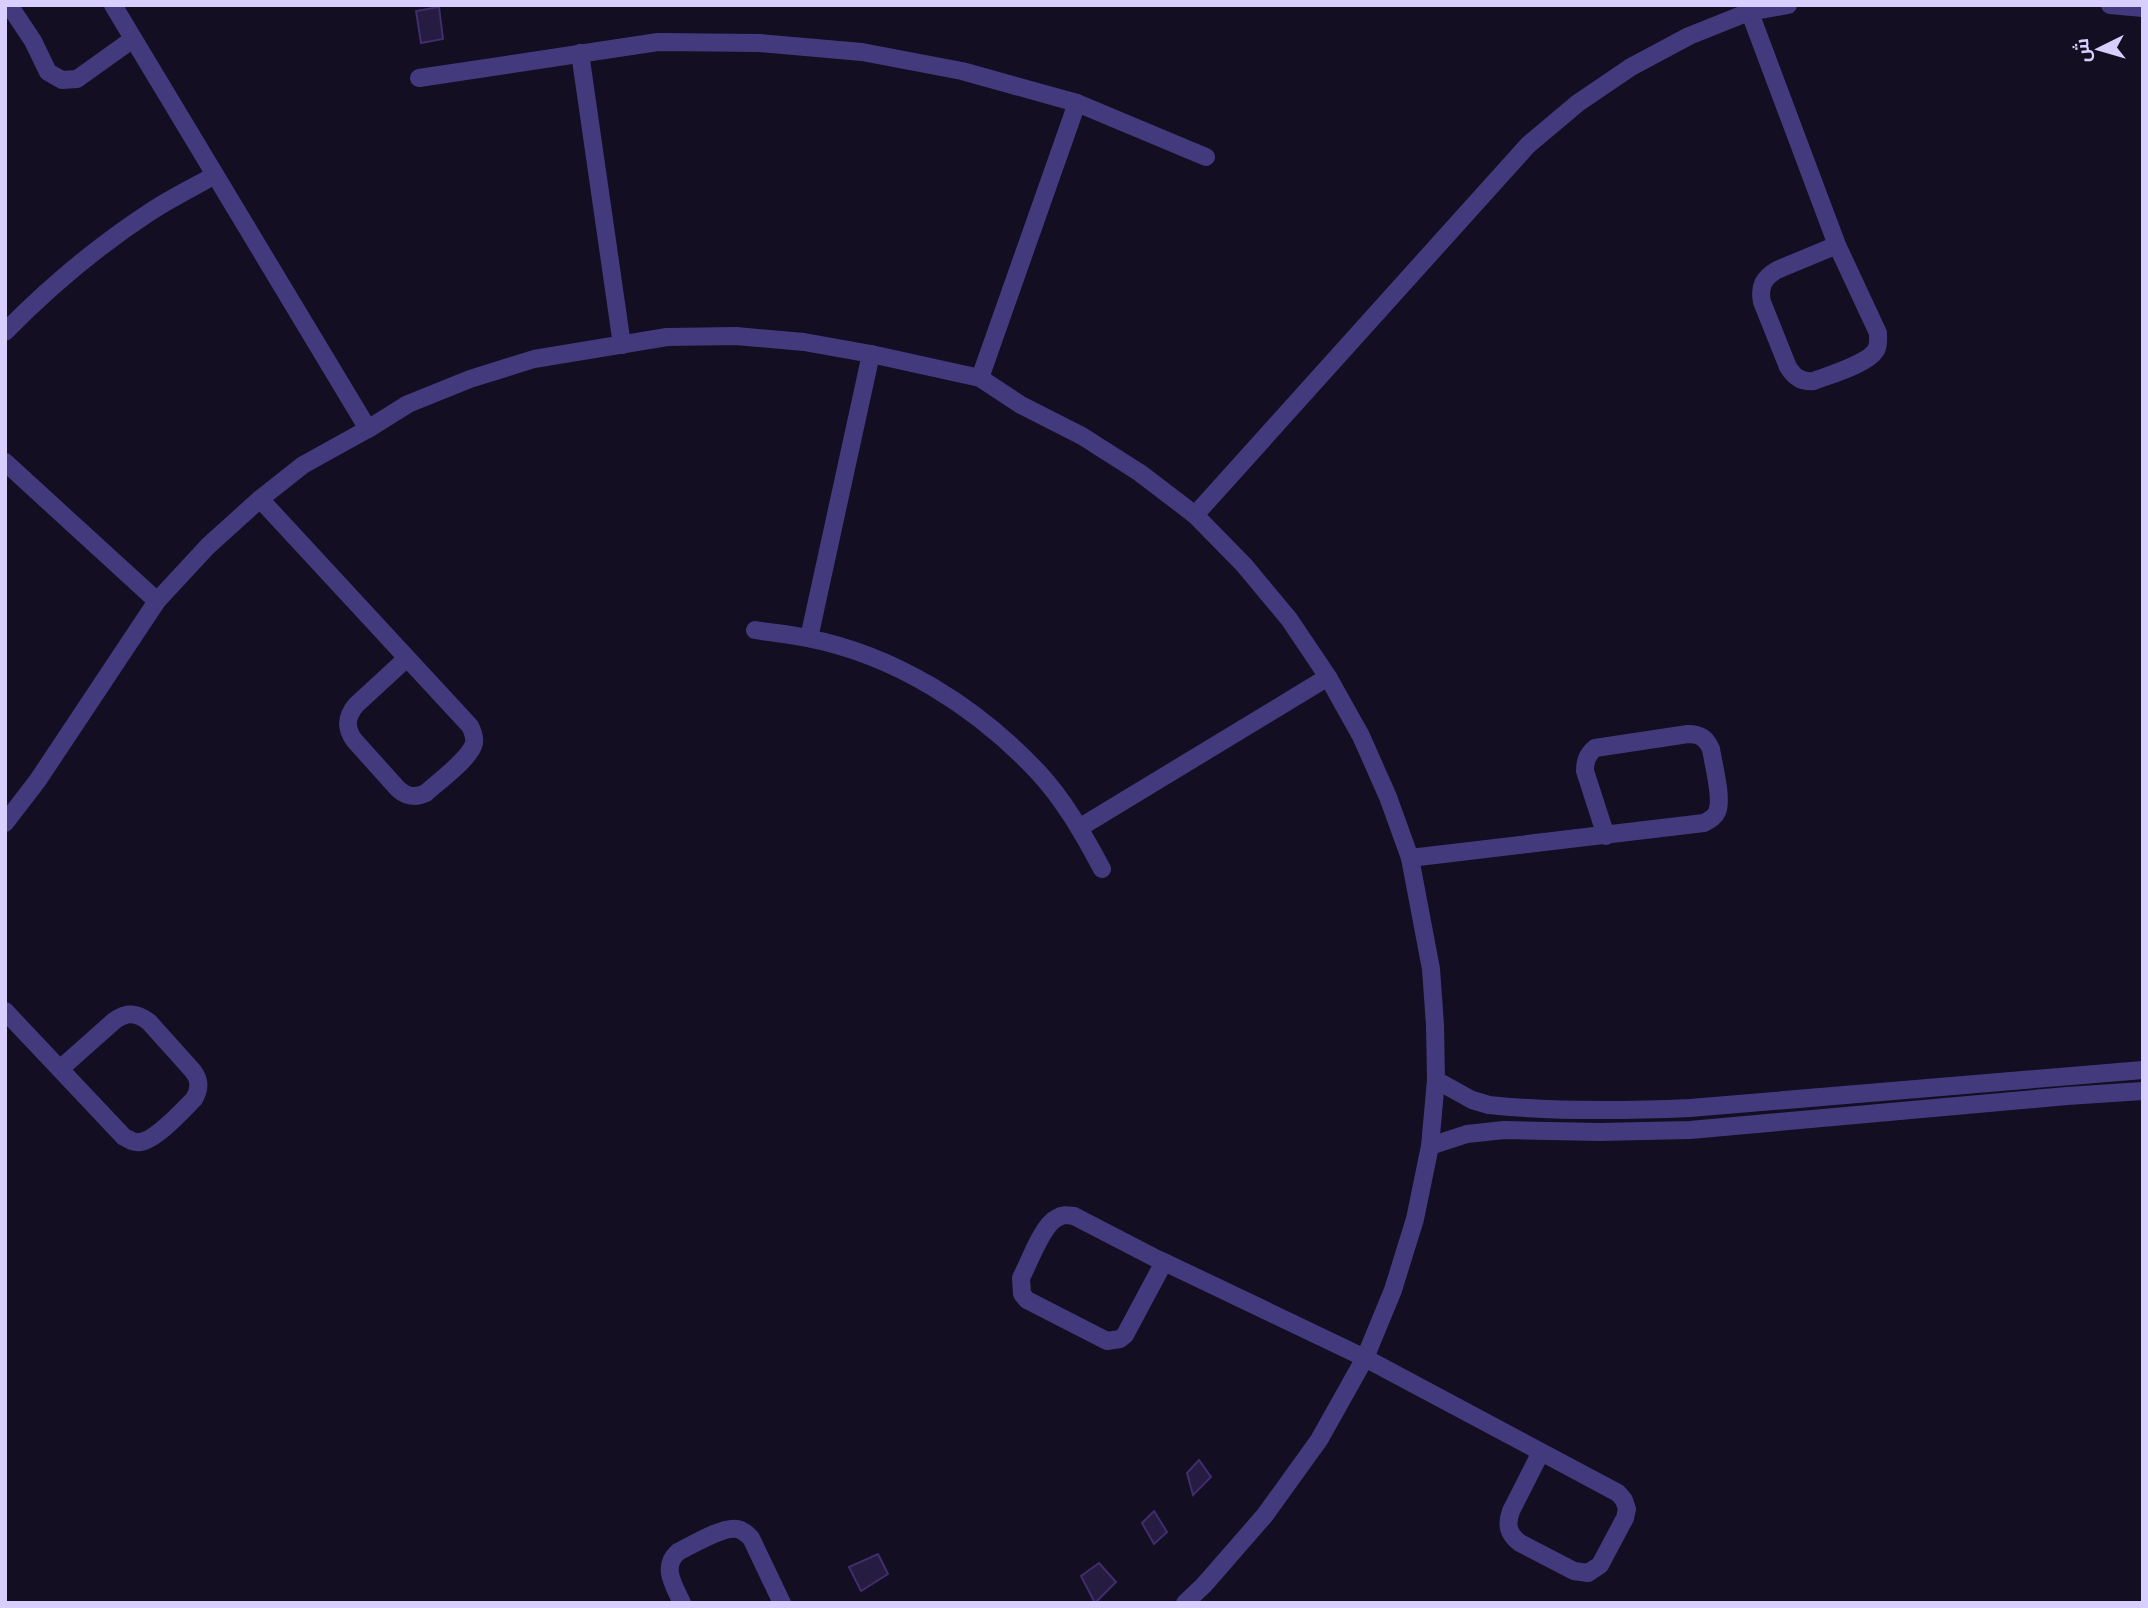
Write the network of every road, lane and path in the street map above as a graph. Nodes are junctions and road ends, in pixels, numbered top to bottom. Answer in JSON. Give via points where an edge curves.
{"nodes":[{"id":1,"x":9,"y":5,"type":"edge"},
{"id":2,"x":113,"y":5,"type":"edge"},
{"id":3,"x":1788,"y":5,"type":"edge"},
{"id":4,"x":2110,"y":5,"type":"edge"},
{"id":5,"x":2143,"y":8,"type":"edge"},
{"id":6,"x":1748,"y":9,"type":"edge"},
{"id":7,"x":133,"y":38,"type":"junction"},
{"id":8,"x":580,"y":53,"type":"junction"},
{"id":9,"x":419,"y":78,"type":"dead end"},
{"id":10,"x":1077,"y":103,"type":"junction"},
{"id":11,"x":1206,"y":157,"type":"dead end"},
{"id":12,"x":215,"y":175,"type":"junction"},
{"id":13,"x":1837,"y":245,"type":"junction"},
{"id":14,"x":5,"y":332,"type":"edge"},
{"id":15,"x":622,"y":345,"type":"junction"},
{"id":16,"x":872,"y":354,"type":"junction"},
{"id":17,"x":980,"y":378,"type":"junction"},
{"id":18,"x":368,"y":429,"type":"junction"},
{"id":19,"x":5,"y":462,"type":"edge"},
{"id":20,"x":260,"y":499,"type":"junction"},
{"id":21,"x":1195,"y":515,"type":"junction"},
{"id":22,"x":157,"y":601,"type":"junction"},
{"id":23,"x":755,"y":630,"type":"dead end"},
{"id":24,"x":809,"y":638,"type":"junction"},
{"id":25,"x":407,"y":658,"type":"junction"},
{"id":26,"x":1328,"y":677,"type":"junction"},
{"id":27,"x":5,"y":822,"type":"edge"},
{"id":28,"x":1079,"y":828,"type":"junction"},
{"id":29,"x":1606,"y":836,"type":"junction"},
{"id":30,"x":1410,"y":858,"type":"junction"},
{"id":31,"x":1102,"y":869,"type":"dead end"},
{"id":32,"x":5,"y":1011,"type":"edge"},
{"id":33,"x":60,"y":1069,"type":"junction"},
{"id":34,"x":2143,"y":1070,"type":"edge"},
{"id":35,"x":1436,"y":1080,"type":"junction"},
{"id":36,"x":2143,"y":1091,"type":"edge"},
{"id":37,"x":1554,"y":1109,"type":"junction"},
{"id":38,"x":1554,"y":1130,"type":"junction"},
{"id":39,"x":1430,"y":1146,"type":"junction"},
{"id":40,"x":1164,"y":1262,"type":"junction"},
{"id":41,"x":1365,"y":1358,"type":"junction"},
{"id":42,"x":1541,"y":1452,"type":"junction"},
{"id":43,"x":682,"y":1603,"type":"edge"},
{"id":44,"x":782,"y":1603,"type":"edge"},
{"id":45,"x":1185,"y":1603,"type":"edge"}],
"edges":[{"from":1,"to":7,"type":"street","via":[[48,72],[62,80],[77,79]]},
{"from":2,"to":7,"type":"street"},
{"from":3,"to":6,"type":"street"},
{"from":4,"to":5,"type":"street"},
{"from":6,"to":13,"type":"street"},
{"from":6,"to":21,"type":"street","via":[[1632,67],[1578,103],[1528,145]]},
{"from":7,"to":12,"type":"street"},
{"from":8,"to":9,"type":"street"},
{"from":8,"to":10,"type":"street","via":[[658,42],[760,43],[862,52],[962,71]]},
{"from":8,"to":15,"type":"street"},
{"from":10,"to":11,"type":"street"},
{"from":10,"to":17,"type":"street"},
{"from":12,"to":14,"type":"street","via":[[104,245]]},
{"from":12,"to":18,"type":"street"},
{"from":13,"to":13,"type":"street","via":[[1878,334],[1878,344],[1866,360],[1806,382],[1788,367],[1762,302],[1762,283],[1777,270]]},
{"from":15,"to":16,"type":"street","via":[[667,337],[736,336]]},
{"from":15,"to":18,"type":"street","via":[[534,359],[470,379],[408,404]]},
{"from":16,"to":17,"type":"street"},
{"from":16,"to":24,"type":"street"},
{"from":17,"to":21,"type":"street","via":[[1082,436]]},
{"from":18,"to":20,"type":"street","via":[[303,465]]},
{"from":19,"to":22,"type":"street"},
{"from":20,"to":22,"type":"street"},
{"from":20,"to":25,"type":"street"},
{"from":21,"to":26,"type":"street","via":[[1289,619]]},
{"from":22,"to":27,"type":"street","via":[[46,769]]},
{"from":23,"to":24,"type":"street"},
{"from":24,"to":28,"type":"street","via":[[874,657],[935,687],[990,726],[1039,773]]},
{"from":25,"to":25,"type":"street","via":[[474,736],[468,754],[419,796],[398,789],[354,740],[347,722],[356,705]]},
{"from":26,"to":28,"type":"street"},
{"from":26,"to":30,"type":"street","via":[[1367,748]]},
{"from":28,"to":31,"type":"street"},
{"from":29,"to":29,"type":"street","via":[[1712,818],[1719,802],[1708,742],[1689,734],[1604,745],[1588,754],[1585,771]]},
{"from":29,"to":30,"type":"street"},
{"from":30,"to":35,"type":"street","via":[[1431,970]]},
{"from":32,"to":33,"type":"street"},
{"from":33,"to":33,"type":"street","via":[[133,1142],[152,1138],[198,1092],[193,1070],[149,1022],[132,1013],[114,1021]]},
{"from":34,"to":37,"type":"street","via":[[1690,1108]]},
{"from":35,"to":37,"type":"street","via":[[1489,1105]]},
{"from":35,"to":39,"type":"street"},
{"from":36,"to":38,"type":"street","via":[[1690,1130]]},
{"from":37,"to":38,"type":"street"},
{"from":38,"to":39,"type":"street","via":[[1485,1131]]},
{"from":39,"to":41,"type":"street","via":[[1408,1243]]},
{"from":40,"to":40,"type":"street","via":[[1064,1215],[1047,1226],[1020,1286],[1033,1304],[1114,1341],[1125,1335]]},
{"from":40,"to":41,"type":"street"},
{"from":41,"to":42,"type":"street"},
{"from":41,"to":45,"type":"street","via":[[1319,1440],[1265,1515]]},
{"from":42,"to":42,"type":"street","via":[[1511,1511],[1508,1529],[1520,1542],[1574,1571],[1595,1571],[1625,1518],[1624,1500]]},
{"from":43,"to":44,"type":"street","via":[[668,1570],[672,1556],[736,1528],[751,1538]]}]}
